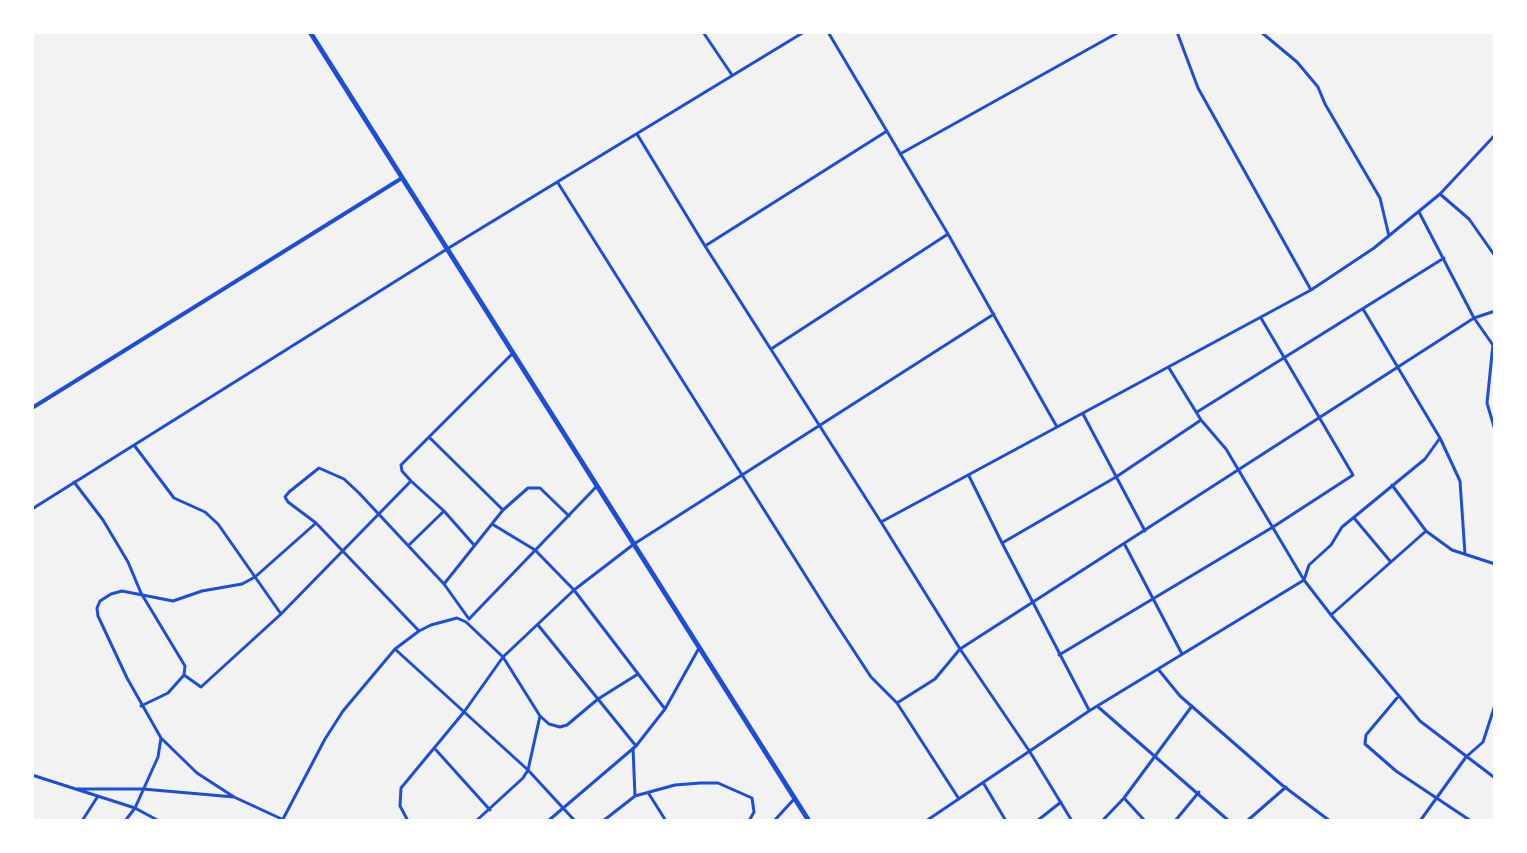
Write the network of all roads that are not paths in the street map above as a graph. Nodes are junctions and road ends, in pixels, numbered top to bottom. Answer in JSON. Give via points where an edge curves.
{"nodes":[{"id":1,"x":310,"y":32,"type":"edge"},
{"id":2,"x":703,"y":32,"type":"edge"},
{"id":3,"x":804,"y":32,"type":"edge"},
{"id":4,"x":828,"y":32,"type":"edge"},
{"id":5,"x":1119,"y":32,"type":"edge"},
{"id":6,"x":1177,"y":32,"type":"edge"},
{"id":7,"x":1261,"y":32,"type":"edge"},
{"id":8,"x":732,"y":75,"type":"junction"},
{"id":9,"x":887,"y":131,"type":"junction"},
{"id":10,"x":637,"y":134,"type":"junction"},
{"id":11,"x":1495,"y":135,"type":"edge"},
{"id":12,"x":900,"y":154,"type":"junction"},
{"id":13,"x":402,"y":178,"type":"junction"},
{"id":14,"x":558,"y":183,"type":"junction"},
{"id":15,"x":1440,"y":194,"type":"junction"},
{"id":16,"x":1419,"y":212,"type":"junction"},
{"id":17,"x":948,"y":234,"type":"junction"},
{"id":18,"x":1389,"y":236,"type":"junction"},
{"id":19,"x":705,"y":246,"type":"junction"},
{"id":20,"x":447,"y":249,"type":"junction"},
{"id":21,"x":1495,"y":256,"type":"edge"},
{"id":22,"x":1444,"y":258,"type":"junction"},
{"id":23,"x":1311,"y":290,"type":"junction"},
{"id":24,"x":1363,"y":309,"type":"junction"},
{"id":25,"x":1495,"y":311,"type":"edge"},
{"id":26,"x":994,"y":314,"type":"junction"},
{"id":27,"x":1261,"y":316,"type":"junction"},
{"id":28,"x":1474,"y":318,"type":"junction"},
{"id":29,"x":1494,"y":346,"type":"edge"},
{"id":30,"x":771,"y":349,"type":"junction"},
{"id":31,"x":513,"y":353,"type":"junction"},
{"id":32,"x":1283,"y":359,"type":"junction"},
{"id":33,"x":1168,"y":367,"type":"junction"},
{"id":34,"x":1397,"y":368,"type":"junction"},
{"id":35,"x":32,"y":408,"type":"edge"},
{"id":36,"x":1197,"y":412,"type":"junction"},
{"id":37,"x":1083,"y":414,"type":"junction"},
{"id":38,"x":1319,"y":416,"type":"junction"},
{"id":39,"x":1201,"y":420,"type":"junction"},
{"id":40,"x":820,"y":424,"type":"junction"},
{"id":41,"x":1057,"y":427,"type":"junction"},
{"id":42,"x":1495,"y":430,"type":"edge"},
{"id":43,"x":430,"y":438,"type":"junction"},
{"id":44,"x":1440,"y":438,"type":"junction"},
{"id":45,"x":134,"y":444,"type":"junction"},
{"id":46,"x":1239,"y":471,"type":"junction"},
{"id":47,"x":743,"y":475,"type":"junction"},
{"id":48,"x":969,"y":476,"type":"junction"},
{"id":49,"x":1116,"y":477,"type":"junction"},
{"id":50,"x":411,"y":481,"type":"junction"},
{"id":51,"x":74,"y":482,"type":"junction"},
{"id":52,"x":1392,"y":485,"type":"junction"},
{"id":53,"x":597,"y":486,"type":"junction"},
{"id":54,"x":32,"y":509,"type":"edge"},
{"id":55,"x":503,"y":510,"type":"junction"},
{"id":56,"x":444,"y":511,"type":"junction"},
{"id":57,"x":377,"y":515,"type":"junction"},
{"id":58,"x":569,"y":516,"type":"junction"},
{"id":59,"x":1353,"y":517,"type":"junction"},
{"id":60,"x":881,"y":522,"type":"junction"},
{"id":61,"x":316,"y":523,"type":"junction"},
{"id":62,"x":492,"y":524,"type":"junction"},
{"id":63,"x":1273,"y":527,"type":"junction"},
{"id":64,"x":1145,"y":531,"type":"junction"},
{"id":65,"x":1426,"y":531,"type":"junction"},
{"id":66,"x":1002,"y":543,"type":"junction"},
{"id":67,"x":634,"y":544,"type":"junction"},
{"id":68,"x":409,"y":545,"type":"junction"},
{"id":69,"x":474,"y":545,"type":"junction"},
{"id":70,"x":1125,"y":545,"type":"junction"},
{"id":71,"x":535,"y":550,"type":"junction"},
{"id":72,"x":342,"y":552,"type":"junction"},
{"id":73,"x":1465,"y":554,"type":"junction"},
{"id":74,"x":1390,"y":561,"type":"junction"},
{"id":75,"x":1495,"y":564,"type":"edge"},
{"id":76,"x":255,"y":577,"type":"junction"},
{"id":77,"x":1304,"y":580,"type":"junction"},
{"id":78,"x":444,"y":584,"type":"junction"},
{"id":79,"x":574,"y":590,"type":"junction"},
{"id":80,"x":141,"y":593,"type":"junction"},
{"id":81,"x":1153,"y":598,"type":"junction"},
{"id":82,"x":1033,"y":601,"type":"junction"},
{"id":83,"x":281,"y":614,"type":"junction"},
{"id":84,"x":1331,"y":615,"type":"junction"},
{"id":85,"x":467,"y":621,"type":"junction"},
{"id":86,"x":538,"y":625,"type":"junction"},
{"id":87,"x":419,"y":631,"type":"junction"},
{"id":88,"x":699,"y":647,"type":"junction"},
{"id":89,"x":395,"y":649,"type":"junction"},
{"id":90,"x":960,"y":649,"type":"junction"},
{"id":91,"x":1182,"y":654,"type":"junction"},
{"id":92,"x":1059,"y":655,"type":"junction"},
{"id":93,"x":503,"y":657,"type":"junction"},
{"id":94,"x":1158,"y":669,"type":"junction"},
{"id":95,"x":638,"y":674,"type":"junction"},
{"id":96,"x":184,"y":675,"type":"junction"},
{"id":97,"x":1398,"y":697,"type":"junction"},
{"id":98,"x":598,"y":699,"type":"junction"},
{"id":99,"x":897,"y":703,"type":"junction"},
{"id":100,"x":1495,"y":705,"type":"edge"},
{"id":101,"x":141,"y":706,"type":"junction"},
{"id":102,"x":1097,"y":706,"type":"junction"},
{"id":103,"x":1192,"y":706,"type":"junction"},
{"id":104,"x":665,"y":709,"type":"junction"},
{"id":105,"x":1089,"y":711,"type":"junction"},
{"id":106,"x":464,"y":712,"type":"junction"},
{"id":107,"x":540,"y":716,"type":"junction"},
{"id":108,"x":161,"y":738,"type":"junction"},
{"id":109,"x":634,"y":747,"type":"junction"},
{"id":110,"x":435,"y":749,"type":"junction"},
{"id":111,"x":1030,"y":752,"type":"junction"},
{"id":112,"x":1157,"y":756,"type":"junction"},
{"id":113,"x":1466,"y":757,"type":"junction"},
{"id":114,"x":528,"y":770,"type":"junction"},
{"id":115,"x":34,"y":775,"type":"edge"},
{"id":116,"x":1495,"y":778,"type":"edge"},
{"id":117,"x":32,"y":782,"type":"edge"},
{"id":118,"x":984,"y":784,"type":"junction"},
{"id":119,"x":1286,"y":787,"type":"junction"},
{"id":120,"x":76,"y":789,"type":"junction"},
{"id":121,"x":143,"y":789,"type":"junction"},
{"id":122,"x":648,"y":792,"type":"junction"},
{"id":123,"x":1199,"y":792,"type":"junction"},
{"id":124,"x":98,"y":796,"type":"junction"},
{"id":125,"x":635,"y":796,"type":"junction"},
{"id":126,"x":234,"y":797,"type":"junction"},
{"id":127,"x":795,"y":798,"type":"junction"},
{"id":128,"x":1124,"y":798,"type":"junction"},
{"id":129,"x":1437,"y":798,"type":"junction"},
{"id":130,"x":959,"y":799,"type":"junction"},
{"id":131,"x":1061,"y":802,"type":"junction"},
{"id":132,"x":564,"y":807,"type":"junction"},
{"id":133,"x":135,"y":808,"type":"junction"},
{"id":134,"x":490,"y":810,"type":"junction"},
{"id":135,"x":935,"y":819,"type":"edge"},
{"id":136,"x":284,"y":820,"type":"edge"},
{"id":137,"x":82,"y":821,"type":"edge"},
{"id":138,"x":125,"y":821,"type":"edge"},
{"id":139,"x":159,"y":821,"type":"edge"},
{"id":140,"x":408,"y":821,"type":"edge"},
{"id":141,"x":476,"y":821,"type":"edge"},
{"id":142,"x":548,"y":821,"type":"edge"},
{"id":143,"x":575,"y":821,"type":"edge"},
{"id":144,"x":603,"y":821,"type":"edge"},
{"id":145,"x":666,"y":821,"type":"edge"},
{"id":146,"x":749,"y":821,"type":"edge"},
{"id":147,"x":774,"y":821,"type":"edge"},
{"id":148,"x":809,"y":821,"type":"edge"},
{"id":149,"x":926,"y":821,"type":"edge"},
{"id":150,"x":1006,"y":821,"type":"edge"},
{"id":151,"x":1037,"y":821,"type":"edge"},
{"id":152,"x":1072,"y":821,"type":"edge"},
{"id":153,"x":1102,"y":821,"type":"edge"},
{"id":154,"x":1145,"y":821,"type":"edge"},
{"id":155,"x":1175,"y":821,"type":"edge"},
{"id":156,"x":1229,"y":821,"type":"edge"},
{"id":157,"x":1247,"y":821,"type":"edge"},
{"id":158,"x":1330,"y":821,"type":"edge"},
{"id":159,"x":1420,"y":821,"type":"edge"},
{"id":160,"x":1471,"y":821,"type":"edge"}],
"edges":[{"from":1,"to":13,"type":"main road"},
{"from":2,"to":8,"type":"street"},
{"from":3,"to":8,"type":"street"},
{"from":4,"to":9,"type":"street"},
{"from":5,"to":12,"type":"street"},
{"from":6,"to":23,"type":"street","via":[[1198,88]]},
{"from":7,"to":18,"type":"street","via":[[1318,87],[1374,185]]},
{"from":8,"to":10,"type":"street"},
{"from":9,"to":12,"type":"street"},
{"from":9,"to":19,"type":"street"},
{"from":10,"to":14,"type":"street"},
{"from":10,"to":19,"type":"street"},
{"from":11,"to":15,"type":"street"},
{"from":12,"to":17,"type":"street"},
{"from":13,"to":20,"type":"main road"},
{"from":13,"to":35,"type":"street"},
{"from":14,"to":20,"type":"street"},
{"from":14,"to":47,"type":"street"},
{"from":15,"to":16,"type":"street"},
{"from":15,"to":21,"type":"street","via":[[1469,219]]},
{"from":16,"to":18,"type":"street"},
{"from":16,"to":22,"type":"street"},
{"from":17,"to":26,"type":"street"},
{"from":17,"to":30,"type":"street"},
{"from":18,"to":23,"type":"street"},
{"from":19,"to":30,"type":"street"},
{"from":20,"to":31,"type":"main road"},
{"from":20,"to":45,"type":"street"},
{"from":22,"to":24,"type":"street"},
{"from":22,"to":28,"type":"street"},
{"from":23,"to":27,"type":"street"},
{"from":24,"to":32,"type":"street"},
{"from":24,"to":34,"type":"street"},
{"from":25,"to":28,"type":"street"},
{"from":26,"to":40,"type":"street"},
{"from":26,"to":41,"type":"street"},
{"from":27,"to":32,"type":"street"},
{"from":27,"to":33,"type":"street"},
{"from":28,"to":29,"type":"street"},
{"from":28,"to":34,"type":"street"},
{"from":29,"to":42,"type":"street","via":[[1487,403]]},
{"from":30,"to":40,"type":"street"},
{"from":31,"to":43,"type":"street"},
{"from":31,"to":53,"type":"main road"},
{"from":32,"to":36,"type":"street"},
{"from":32,"to":38,"type":"street"},
{"from":33,"to":36,"type":"street"},
{"from":33,"to":37,"type":"street"},
{"from":34,"to":38,"type":"street"},
{"from":34,"to":44,"type":"street"},
{"from":36,"to":39,"type":"street"},
{"from":37,"to":41,"type":"street"},
{"from":37,"to":49,"type":"street"},
{"from":38,"to":46,"type":"street"},
{"from":38,"to":63,"type":"street","via":[[1353,475]]},
{"from":39,"to":46,"type":"street"},
{"from":39,"to":49,"type":"street"},
{"from":40,"to":47,"type":"street"},
{"from":40,"to":60,"type":"street"},
{"from":41,"to":48,"type":"street"},
{"from":43,"to":50,"type":"street","via":[[402,463]]},
{"from":43,"to":55,"type":"street"},
{"from":44,"to":52,"type":"street","via":[[1425,459]]},
{"from":44,"to":73,"type":"street","via":[[1461,485]]},
{"from":45,"to":51,"type":"street"},
{"from":45,"to":76,"type":"street","via":[[174,498],[218,524]]},
{"from":46,"to":63,"type":"street"},
{"from":46,"to":64,"type":"street"},
{"from":47,"to":67,"type":"street"},
{"from":47,"to":99,"type":"street","via":[[871,677]]},
{"from":48,"to":60,"type":"street"},
{"from":48,"to":66,"type":"street"},
{"from":49,"to":64,"type":"street"},
{"from":49,"to":66,"type":"street"},
{"from":50,"to":56,"type":"street"},
{"from":50,"to":57,"type":"street"},
{"from":51,"to":54,"type":"street"},
{"from":51,"to":80,"type":"street","via":[[103,520]]},
{"from":52,"to":59,"type":"street"},
{"from":52,"to":65,"type":"street"},
{"from":53,"to":58,"type":"street"},
{"from":53,"to":67,"type":"main road"},
{"from":55,"to":58,"type":"street","via":[[534,486]]},
{"from":55,"to":62,"type":"street"},
{"from":56,"to":68,"type":"street"},
{"from":56,"to":69,"type":"street"},
{"from":57,"to":61,"type":"street","via":[[344,479],[319,468],[285,497]]},
{"from":57,"to":68,"type":"street"},
{"from":57,"to":72,"type":"street"},
{"from":58,"to":71,"type":"street"},
{"from":59,"to":74,"type":"street"},
{"from":59,"to":77,"type":"street","via":[[1309,565]]},
{"from":60,"to":90,"type":"street"},
{"from":61,"to":72,"type":"street"},
{"from":61,"to":76,"type":"street"},
{"from":62,"to":69,"type":"street"},
{"from":62,"to":71,"type":"street"},
{"from":63,"to":77,"type":"street"},
{"from":63,"to":81,"type":"street"},
{"from":64,"to":70,"type":"street"},
{"from":65,"to":73,"type":"street"},
{"from":65,"to":74,"type":"street"},
{"from":66,"to":82,"type":"street"},
{"from":67,"to":79,"type":"street"},
{"from":67,"to":88,"type":"main road"},
{"from":68,"to":78,"type":"street"},
{"from":69,"to":78,"type":"street"},
{"from":70,"to":81,"type":"street"},
{"from":70,"to":82,"type":"street"},
{"from":71,"to":79,"type":"street"},
{"from":71,"to":85,"type":"street"},
{"from":72,"to":83,"type":"street"},
{"from":72,"to":87,"type":"street"},
{"from":73,"to":75,"type":"street"},
{"from":74,"to":84,"type":"street"},
{"from":76,"to":80,"type":"street","via":[[173,601]]},
{"from":76,"to":83,"type":"street"},
{"from":77,"to":84,"type":"street"},
{"from":77,"to":91,"type":"street"},
{"from":78,"to":85,"type":"street"},
{"from":79,"to":86,"type":"street"},
{"from":79,"to":95,"type":"street"},
{"from":80,"to":96,"type":"street","via":[[185,666]]},
{"from":80,"to":101,"type":"street","via":[[111,594],[97,608]]},
{"from":81,"to":91,"type":"street"},
{"from":81,"to":92,"type":"street"},
{"from":82,"to":90,"type":"street"},
{"from":82,"to":92,"type":"street"},
{"from":83,"to":96,"type":"street","via":[[201,687]]},
{"from":84,"to":97,"type":"street"},
{"from":85,"to":87,"type":"street","via":[[450,618]]},
{"from":85,"to":93,"type":"street"},
{"from":86,"to":93,"type":"street"},
{"from":86,"to":98,"type":"street"},
{"from":87,"to":89,"type":"street"},
{"from":88,"to":104,"type":"street"},
{"from":88,"to":127,"type":"main road"},
{"from":89,"to":106,"type":"street"},
{"from":89,"to":136,"type":"street","via":[[343,711]]},
{"from":90,"to":99,"type":"street","via":[[935,679]]},
{"from":90,"to":111,"type":"street"},
{"from":91,"to":94,"type":"street"},
{"from":92,"to":105,"type":"street"},
{"from":93,"to":106,"type":"street"},
{"from":93,"to":107,"type":"street"},
{"from":94,"to":102,"type":"street"},
{"from":94,"to":103,"type":"street"},
{"from":95,"to":98,"type":"street"},
{"from":95,"to":104,"type":"street"},
{"from":96,"to":101,"type":"street","via":[[168,693]]},
{"from":97,"to":113,"type":"street"},
{"from":97,"to":129,"type":"street","via":[[1366,735],[1365,744]]},
{"from":98,"to":107,"type":"street","via":[[567,725],[549,724]]},
{"from":98,"to":109,"type":"street"},
{"from":99,"to":130,"type":"street"},
{"from":100,"to":113,"type":"street","via":[[1483,742]]},
{"from":101,"to":108,"type":"street"},
{"from":102,"to":105,"type":"street"},
{"from":102,"to":112,"type":"street"},
{"from":103,"to":112,"type":"street"},
{"from":103,"to":119,"type":"street"},
{"from":104,"to":109,"type":"street"},
{"from":105,"to":111,"type":"street"},
{"from":106,"to":110,"type":"street"},
{"from":106,"to":114,"type":"street"},
{"from":107,"to":114,"type":"street"},
{"from":108,"to":121,"type":"street"},
{"from":108,"to":126,"type":"street","via":[[197,773]]},
{"from":109,"to":125,"type":"street"},
{"from":109,"to":132,"type":"street"},
{"from":110,"to":134,"type":"street"},
{"from":110,"to":140,"type":"street","via":[[401,788],[400,806]]},
{"from":111,"to":118,"type":"street"},
{"from":111,"to":131,"type":"street"},
{"from":112,"to":123,"type":"street"},
{"from":112,"to":128,"type":"street"},
{"from":113,"to":116,"type":"street"},
{"from":113,"to":129,"type":"street"},
{"from":114,"to":132,"type":"street"},
{"from":114,"to":134,"type":"street"},
{"from":115,"to":117,"type":"street"},
{"from":115,"to":120,"type":"street"},
{"from":118,"to":130,"type":"street"},
{"from":118,"to":150,"type":"street"},
{"from":119,"to":157,"type":"street"},
{"from":119,"to":158,"type":"street"},
{"from":120,"to":121,"type":"street"},
{"from":120,"to":124,"type":"street"},
{"from":121,"to":126,"type":"street"},
{"from":121,"to":133,"type":"street"},
{"from":122,"to":125,"type":"street"},
{"from":122,"to":145,"type":"street"},
{"from":122,"to":146,"type":"street","via":[[718,783],[752,798]]},
{"from":123,"to":155,"type":"street"},
{"from":123,"to":156,"type":"street"},
{"from":124,"to":133,"type":"street"},
{"from":124,"to":137,"type":"street"},
{"from":125,"to":144,"type":"street"},
{"from":126,"to":136,"type":"street"},
{"from":127,"to":147,"type":"street"},
{"from":127,"to":148,"type":"main road"},
{"from":128,"to":153,"type":"street"},
{"from":128,"to":154,"type":"street"},
{"from":129,"to":159,"type":"street"},
{"from":129,"to":160,"type":"street"},
{"from":130,"to":135,"type":"street"},
{"from":131,"to":151,"type":"street"},
{"from":131,"to":152,"type":"street"},
{"from":132,"to":142,"type":"street"},
{"from":132,"to":143,"type":"street"},
{"from":133,"to":138,"type":"street"},
{"from":133,"to":139,"type":"street"},
{"from":134,"to":141,"type":"street"},
{"from":135,"to":149,"type":"street"}]}
